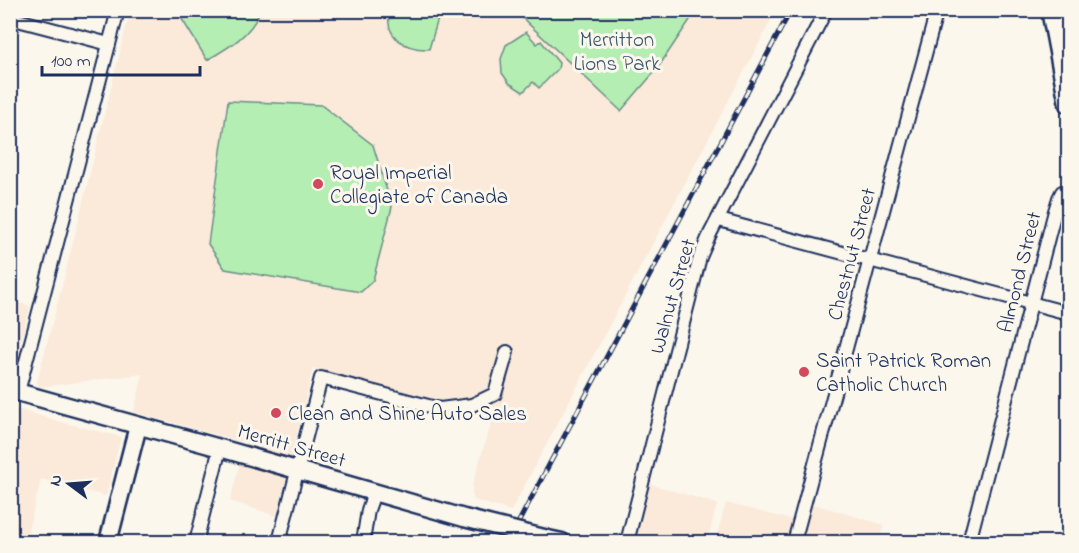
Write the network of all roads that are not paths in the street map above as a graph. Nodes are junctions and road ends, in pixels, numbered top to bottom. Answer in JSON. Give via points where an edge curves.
{"nodes":[{"id":1,"x":118,"y":10,"type":"edge"},
{"id":2,"x":826,"y":10,"type":"edge"},
{"id":3,"x":937,"y":10,"type":"edge"},
{"id":4,"x":1050,"y":10,"type":"edge"},
{"id":5,"x":10,"y":18,"type":"edge"},
{"id":6,"x":109,"y":44,"type":"junction"},
{"id":7,"x":1068,"y":104,"type":"edge"},
{"id":8,"x":1068,"y":190,"type":"edge"},
{"id":9,"x":718,"y":220,"type":"junction"},
{"id":10,"x":870,"y":260,"type":"junction"},
{"id":11,"x":1032,"y":303,"type":"junction"},
{"id":12,"x":1068,"y":313,"type":"edge"},
{"id":13,"x":507,"y":352,"type":"dead end"},
{"id":14,"x":14,"y":391,"type":"edge"},
{"id":15,"x":138,"y":426,"type":"junction"},
{"id":16,"x":220,"y":448,"type":"junction"},
{"id":17,"x":297,"y":471,"type":"junction"},
{"id":18,"x":374,"y":493,"type":"junction"},
{"id":19,"x":555,"y":541,"type":"edge"},
{"id":20,"x":108,"y":543,"type":"edge"},
{"id":21,"x":196,"y":543,"type":"edge"},
{"id":22,"x":279,"y":543,"type":"edge"},
{"id":23,"x":363,"y":543,"type":"edge"},
{"id":24,"x":627,"y":543,"type":"edge"},
{"id":25,"x":794,"y":543,"type":"edge"},
{"id":26,"x":969,"y":543,"type":"edge"}],
"edges":[{"from":1,"to":6,"type":"street"},
{"from":2,"to":9,"type":"street","name":"Walnut Street"},
{"from":3,"to":10,"type":"street","name":"Chestnut Street"},
{"from":4,"to":7,"type":"street"},
{"from":5,"to":6,"type":"street"},
{"from":6,"to":14,"type":"street"},
{"from":8,"to":11,"type":"street","name":"Almond Street","via":[[1059,198]]},
{"from":9,"to":10,"type":"street"},
{"from":9,"to":24,"type":"street","name":"Walnut Street","via":[[700,257]]},
{"from":10,"to":11,"type":"street"},
{"from":10,"to":25,"type":"street","name":"Chestnut Street"},
{"from":11,"to":12,"type":"street"},
{"from":11,"to":26,"type":"street","name":"Almond Street"},
{"from":13,"to":17,"type":"street","via":[[495,394],[472,405],[440,409],[321,378]]},
{"from":14,"to":15,"type":"street","name":"Merritt Street"},
{"from":15,"to":16,"type":"street","name":"Merritt Street"},
{"from":15,"to":20,"type":"street"},
{"from":16,"to":17,"type":"street","name":"Merritt Street"},
{"from":16,"to":21,"type":"street"},
{"from":17,"to":18,"type":"street","name":"Merritt Street"},
{"from":17,"to":22,"type":"street"},
{"from":18,"to":19,"type":"street","name":"Merritt Street","bridge":true},
{"from":18,"to":23,"type":"street"}]}
